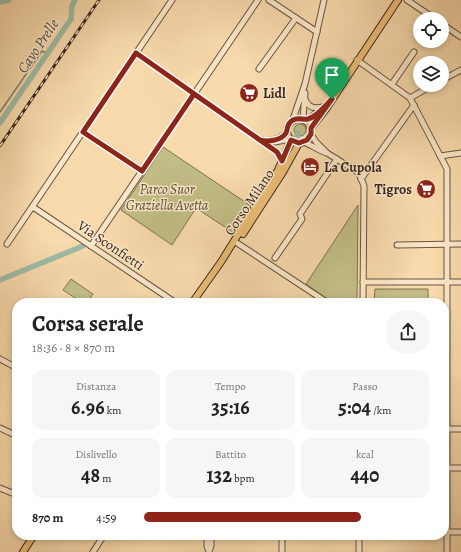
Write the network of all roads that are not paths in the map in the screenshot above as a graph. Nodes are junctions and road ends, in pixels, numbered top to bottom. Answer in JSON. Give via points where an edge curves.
{"nodes":[{"id":1,"x":172,"y":0,"type":"edge"},
{"id":2,"x":258,"y":0,"type":"edge"},
{"id":3,"x":269,"y":0,"type":"edge"},
{"id":4,"x":324,"y":0,"type":"edge"},
{"id":5,"x":398,"y":0,"type":"edge"},
{"id":6,"x":407,"y":0,"type":"edge"},
{"id":7,"x":425,"y":12,"type":"edge"},
{"id":8,"x":296,"y":18,"type":"junction"},
{"id":9,"x":449,"y":29,"type":"edge"},
{"id":10,"x":317,"y":32,"type":"junction"},
{"id":11,"x":461,"y":37,"type":"edge"},
{"id":12,"x":414,"y":52,"type":"dead end"},
{"id":13,"x":136,"y":53,"type":"junction"},
{"id":14,"x":357,"y":60,"type":"junction"},
{"id":15,"x":259,"y":69,"type":"dead end"},
{"id":16,"x":461,"y":70,"type":"edge"},
{"id":17,"x":449,"y":76,"type":"edge"},
{"id":18,"x":305,"y":84,"type":"junction"},
{"id":19,"x":392,"y":84,"type":"junction"},
{"id":20,"x":419,"y":92,"type":"edge"},
{"id":21,"x":194,"y":94,"type":"junction"},
{"id":22,"x":409,"y":97,"type":"junction"},
{"id":23,"x":304,"y":99,"type":"junction"},
{"id":24,"x":332,"y":99,"type":"junction"},
{"id":25,"x":414,"y":105,"type":"junction"},
{"id":26,"x":323,"y":108,"type":"junction"},
{"id":27,"x":293,"y":119,"type":"junction"},
{"id":28,"x":304,"y":119,"type":"junction"},
{"id":29,"x":311,"y":131,"type":"junction"},
{"id":30,"x":83,"y":132,"type":"junction"},
{"id":31,"x":286,"y":132,"type":"junction"},
{"id":32,"x":280,"y":139,"type":"junction"},
{"id":33,"x":290,"y":140,"type":"junction"},
{"id":34,"x":261,"y":141,"type":"junction"},
{"id":35,"x":301,"y":143,"type":"junction"},
{"id":36,"x":327,"y":153,"type":"junction"},
{"id":37,"x":461,"y":153,"type":"edge"},
{"id":38,"x":440,"y":156,"type":"junction"},
{"id":39,"x":337,"y":159,"type":"junction"},
{"id":40,"x":282,"y":161,"type":"junction"},
{"id":41,"x":278,"y":170,"type":"junction"},
{"id":42,"x":142,"y":171,"type":"junction"},
{"id":43,"x":361,"y":178,"type":"junction"},
{"id":44,"x":32,"y":207,"type":"junction"},
{"id":45,"x":237,"y":243,"type":"junction"},
{"id":46,"x":7,"y":244,"type":"dead end"},
{"id":47,"x":461,"y":244,"type":"edge"},
{"id":48,"x":398,"y":245,"type":"dead end"},
{"id":49,"x":447,"y":245,"type":"junction"},
{"id":50,"x":91,"y":246,"type":"junction"},
{"id":51,"x":275,"y":258,"type":"dead end"},
{"id":52,"x":220,"y":262,"type":"junction"},
{"id":53,"x":363,"y":282,"type":"junction"},
{"id":54,"x":447,"y":282,"type":"junction"},
{"id":55,"x":461,"y":282,"type":"edge"},
{"id":56,"x":169,"y":298,"type":"edge"},
{"id":57,"x":195,"y":298,"type":"edge"},
{"id":58,"x":320,"y":298,"type":"edge"},
{"id":59,"x":363,"y":298,"type":"edge"},
{"id":60,"x":447,"y":298,"type":"edge"},
{"id":61,"x":0,"y":359,"type":"edge"},
{"id":62,"x":12,"y":365,"type":"edge"},
{"id":63,"x":449,"y":427,"type":"edge"},
{"id":64,"x":0,"y":428,"type":"edge"},
{"id":65,"x":461,"y":429,"type":"edge"},
{"id":66,"x":12,"y":434,"type":"edge"},
{"id":67,"x":449,"y":468,"type":"edge"},
{"id":68,"x":461,"y":468,"type":"edge"},
{"id":69,"x":0,"y":488,"type":"edge"},
{"id":70,"x":12,"y":493,"type":"edge"},
{"id":71,"x":449,"y":532,"type":"edge"},
{"id":72,"x":461,"y":532,"type":"edge"},
{"id":73,"x":31,"y":540,"type":"edge"},
{"id":74,"x":101,"y":540,"type":"edge"},
{"id":75,"x":207,"y":540,"type":"edge"},
{"id":76,"x":212,"y":540,"type":"edge"},
{"id":77,"x":282,"y":540,"type":"edge"},
{"id":78,"x":359,"y":540,"type":"edge"},
{"id":79,"x":447,"y":540,"type":"edge"},
{"id":80,"x":23,"y":552,"type":"edge"},
{"id":81,"x":93,"y":552,"type":"edge"},
{"id":82,"x":209,"y":552,"type":"edge"},
{"id":83,"x":282,"y":552,"type":"edge"},
{"id":84,"x":359,"y":552,"type":"edge"},
{"id":85,"x":447,"y":552,"type":"edge"}],
"edges":[{"from":1,"to":13,"type":"street"},
{"from":2,"to":21,"type":"street"},
{"from":3,"to":8,"type":"street"},
{"from":4,"to":10,"type":"street"},
{"from":5,"to":14,"type":"main road"},
{"from":6,"to":7,"type":"street"},
{"from":8,"to":10,"type":"street"},
{"from":8,"to":15,"type":"street"},
{"from":9,"to":11,"type":"street"},
{"from":10,"to":18,"type":"street"},
{"from":12,"to":19,"type":"street"},
{"from":13,"to":21,"type":"street"},
{"from":13,"to":30,"type":"street"},
{"from":14,"to":19,"type":"street"},
{"from":14,"to":24,"type":"main road"},
{"from":16,"to":17,"type":"street"},
{"from":18,"to":23,"type":"street"},
{"from":18,"to":27,"type":"street"},
{"from":19,"to":22,"type":"street"},
{"from":20,"to":22,"type":"street"},
{"from":21,"to":34,"type":"street"},
{"from":21,"to":42,"type":"street"},
{"from":22,"to":25,"type":"street"},
{"from":23,"to":26,"type":"street","via":[[306,104],[312,107]]},
{"from":23,"to":28,"type":"street"},
{"from":24,"to":26,"type":"main road"},
{"from":24,"to":29,"type":"main road"},
{"from":25,"to":38,"type":"street"},
{"from":25,"to":43,"type":"street"},
{"from":26,"to":28,"type":"main road","via":[[310,119]]},
{"from":27,"to":28,"type":"main road"},
{"from":27,"to":31,"type":"main road"},
{"from":28,"to":29,"type":"main road"},
{"from":29,"to":35,"type":"main road","via":[[307,140]]},
{"from":29,"to":36,"type":"street","via":[[316,142]]},
{"from":30,"to":42,"type":"street"},
{"from":30,"to":44,"type":"street"},
{"from":31,"to":32,"type":"street"},
{"from":31,"to":33,"type":"main road"},
{"from":32,"to":33,"type":"street"},
{"from":32,"to":34,"type":"street"},
{"from":33,"to":35,"type":"main road"},
{"from":33,"to":40,"type":"main road","name":"Corso Milano"},
{"from":34,"to":40,"type":"street","via":[[277,152]]},
{"from":35,"to":36,"type":"street"},
{"from":35,"to":45,"type":"main road","name":"Corso Milano"},
{"from":36,"to":39,"type":"street"},
{"from":37,"to":38,"type":"street"},
{"from":38,"to":49,"type":"street","via":[[447,169]]},
{"from":39,"to":43,"type":"street","via":[[359,173]]},
{"from":39,"to":51,"type":"street","via":[[300,214],[302,218]]},
{"from":40,"to":41,"type":"main road","name":"Corso Milano"},
{"from":41,"to":45,"type":"main road","via":[[279,173],[235,241]]},
{"from":41,"to":52,"type":"main road","name":"Corso Milano"},
{"from":42,"to":50,"type":"street"},
{"from":43,"to":53,"type":"street","via":[[364,186]]},
{"from":44,"to":46,"type":"street"},
{"from":44,"to":50,"type":"street","name":"Via Sconfietti"},
{"from":45,"to":52,"type":"main road","name":"Corso Milano"},
{"from":45,"to":58,"type":"street"},
{"from":47,"to":49,"type":"street"},
{"from":48,"to":49,"type":"street"},
{"from":49,"to":54,"type":"street"},
{"from":50,"to":56,"type":"street","name":"Via Sconfietti"},
{"from":52,"to":57,"type":"main road","name":"Corso Milano"},
{"from":53,"to":54,"type":"street"},
{"from":53,"to":59,"type":"street"},
{"from":54,"to":55,"type":"street"},
{"from":54,"to":60,"type":"street"},
{"from":61,"to":62,"type":"street"},
{"from":63,"to":65,"type":"street"},
{"from":64,"to":66,"type":"street"},
{"from":67,"to":68,"type":"street"},
{"from":69,"to":70,"type":"street"},
{"from":71,"to":72,"type":"street"},
{"from":73,"to":80,"type":"main road"},
{"from":74,"to":81,"type":"street"},
{"from":75,"to":82,"type":"street"},
{"from":76,"to":82,"type":"street"},
{"from":77,"to":83,"type":"street"},
{"from":78,"to":84,"type":"street"},
{"from":79,"to":85,"type":"street"}]}
